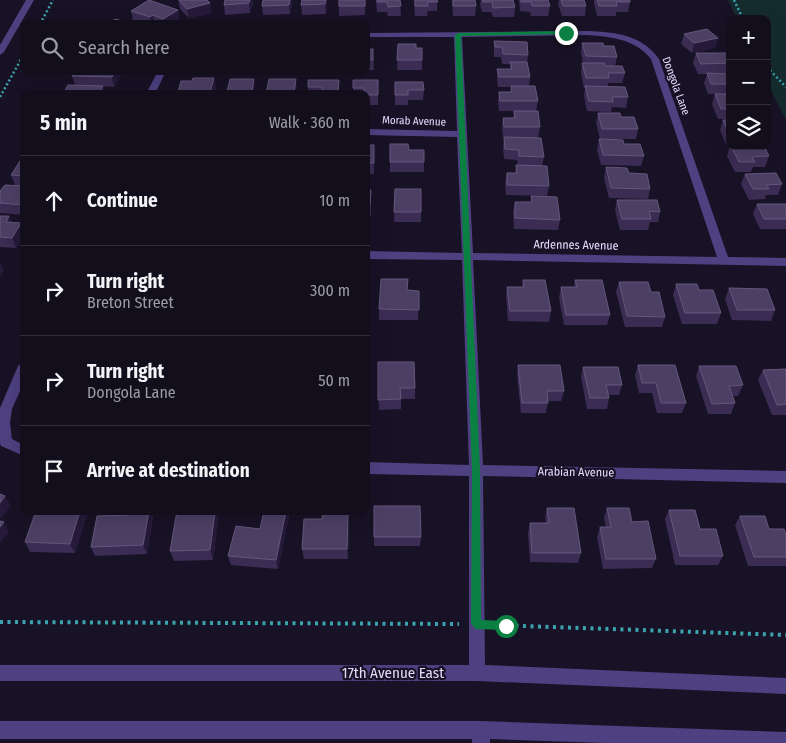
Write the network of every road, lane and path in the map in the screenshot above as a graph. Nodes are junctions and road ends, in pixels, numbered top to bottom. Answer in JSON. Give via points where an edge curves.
{"nodes":[{"id":1,"x":30,"y":0,"type":"edge"},
{"id":2,"x":53,"y":0,"type":"edge"},
{"id":3,"x":734,"y":0,"type":"edge"},
{"id":4,"x":741,"y":15,"type":"edge"},
{"id":5,"x":42,"y":20,"type":"edge"},
{"id":6,"x":370,"y":35,"type":"edge"},
{"id":7,"x":458,"y":35,"type":"junction"},
{"id":8,"x":0,"y":52,"type":"edge"},
{"id":9,"x":20,"y":61,"type":"edge"},
{"id":10,"x":771,"y":71,"type":"edge"},
{"id":11,"x":160,"y":75,"type":"edge"},
{"id":12,"x":786,"y":87,"type":"edge"},
{"id":13,"x":152,"y":90,"type":"edge"},
{"id":14,"x":0,"y":97,"type":"edge"},
{"id":15,"x":370,"y":132,"type":"edge"},
{"id":16,"x":462,"y":134,"type":"junction"},
{"id":17,"x":370,"y":255,"type":"edge"},
{"id":18,"x":468,"y":258,"type":"junction"},
{"id":19,"x":723,"y":260,"type":"junction"},
{"id":20,"x":786,"y":262,"type":"edge"},
{"id":21,"x":20,"y":376,"type":"edge"},
{"id":22,"x":20,"y":449,"type":"edge"},
{"id":23,"x":370,"y":468,"type":"edge"},
{"id":24,"x":476,"y":470,"type":"junction"},
{"id":25,"x":786,"y":476,"type":"edge"},
{"id":26,"x":0,"y":622,"type":"edge"},
{"id":27,"x":476,"y":624,"type":"junction"},
{"id":28,"x":786,"y":635,"type":"edge"},
{"id":29,"x":0,"y":673,"type":"edge"},
{"id":30,"x":477,"y":673,"type":"junction"},
{"id":31,"x":786,"y":686,"type":"edge"},
{"id":32,"x":0,"y":730,"type":"edge"},
{"id":33,"x":481,"y":737,"type":"edge"},
{"id":34,"x":786,"y":741,"type":"edge"}],
"edges":[{"from":1,"to":8,"type":"street"},
{"from":2,"to":5,"type":"path"},
{"from":3,"to":4,"type":"path"},
{"from":6,"to":7,"type":"street","name":"Dongola Lane"},
{"from":7,"to":16,"type":"street"},
{"from":7,"to":19,"type":"street","name":"Dongola Lane","via":[[608,34],[639,42],[649,49]]},
{"from":9,"to":14,"type":"path"},
{"from":10,"to":12,"type":"path"},
{"from":11,"to":13,"type":"street"},
{"from":15,"to":16,"type":"street","name":"Morab Avenue"},
{"from":16,"to":18,"type":"street"},
{"from":17,"to":18,"type":"street","name":"Ardennes Avenue"},
{"from":18,"to":19,"type":"street","name":"Ardennes Avenue"},
{"from":18,"to":24,"type":"street"},
{"from":19,"to":20,"type":"street","name":"Ardennes Avenue"},
{"from":21,"to":22,"type":"street","via":[[3,423],[6,442]]},
{"from":23,"to":24,"type":"street","name":"Arabian Avenue"},
{"from":24,"to":25,"type":"street","name":"Arabian Avenue"},
{"from":24,"to":27,"type":"street"},
{"from":26,"to":27,"type":"path"},
{"from":27,"to":28,"type":"path"},
{"from":27,"to":30,"type":"street"},
{"from":29,"to":30,"type":"street","name":"17th Avenue East"},
{"from":30,"to":31,"type":"street","name":"17th Avenue East"},
{"from":32,"to":33,"type":"street"},
{"from":33,"to":34,"type":"street"}]}
